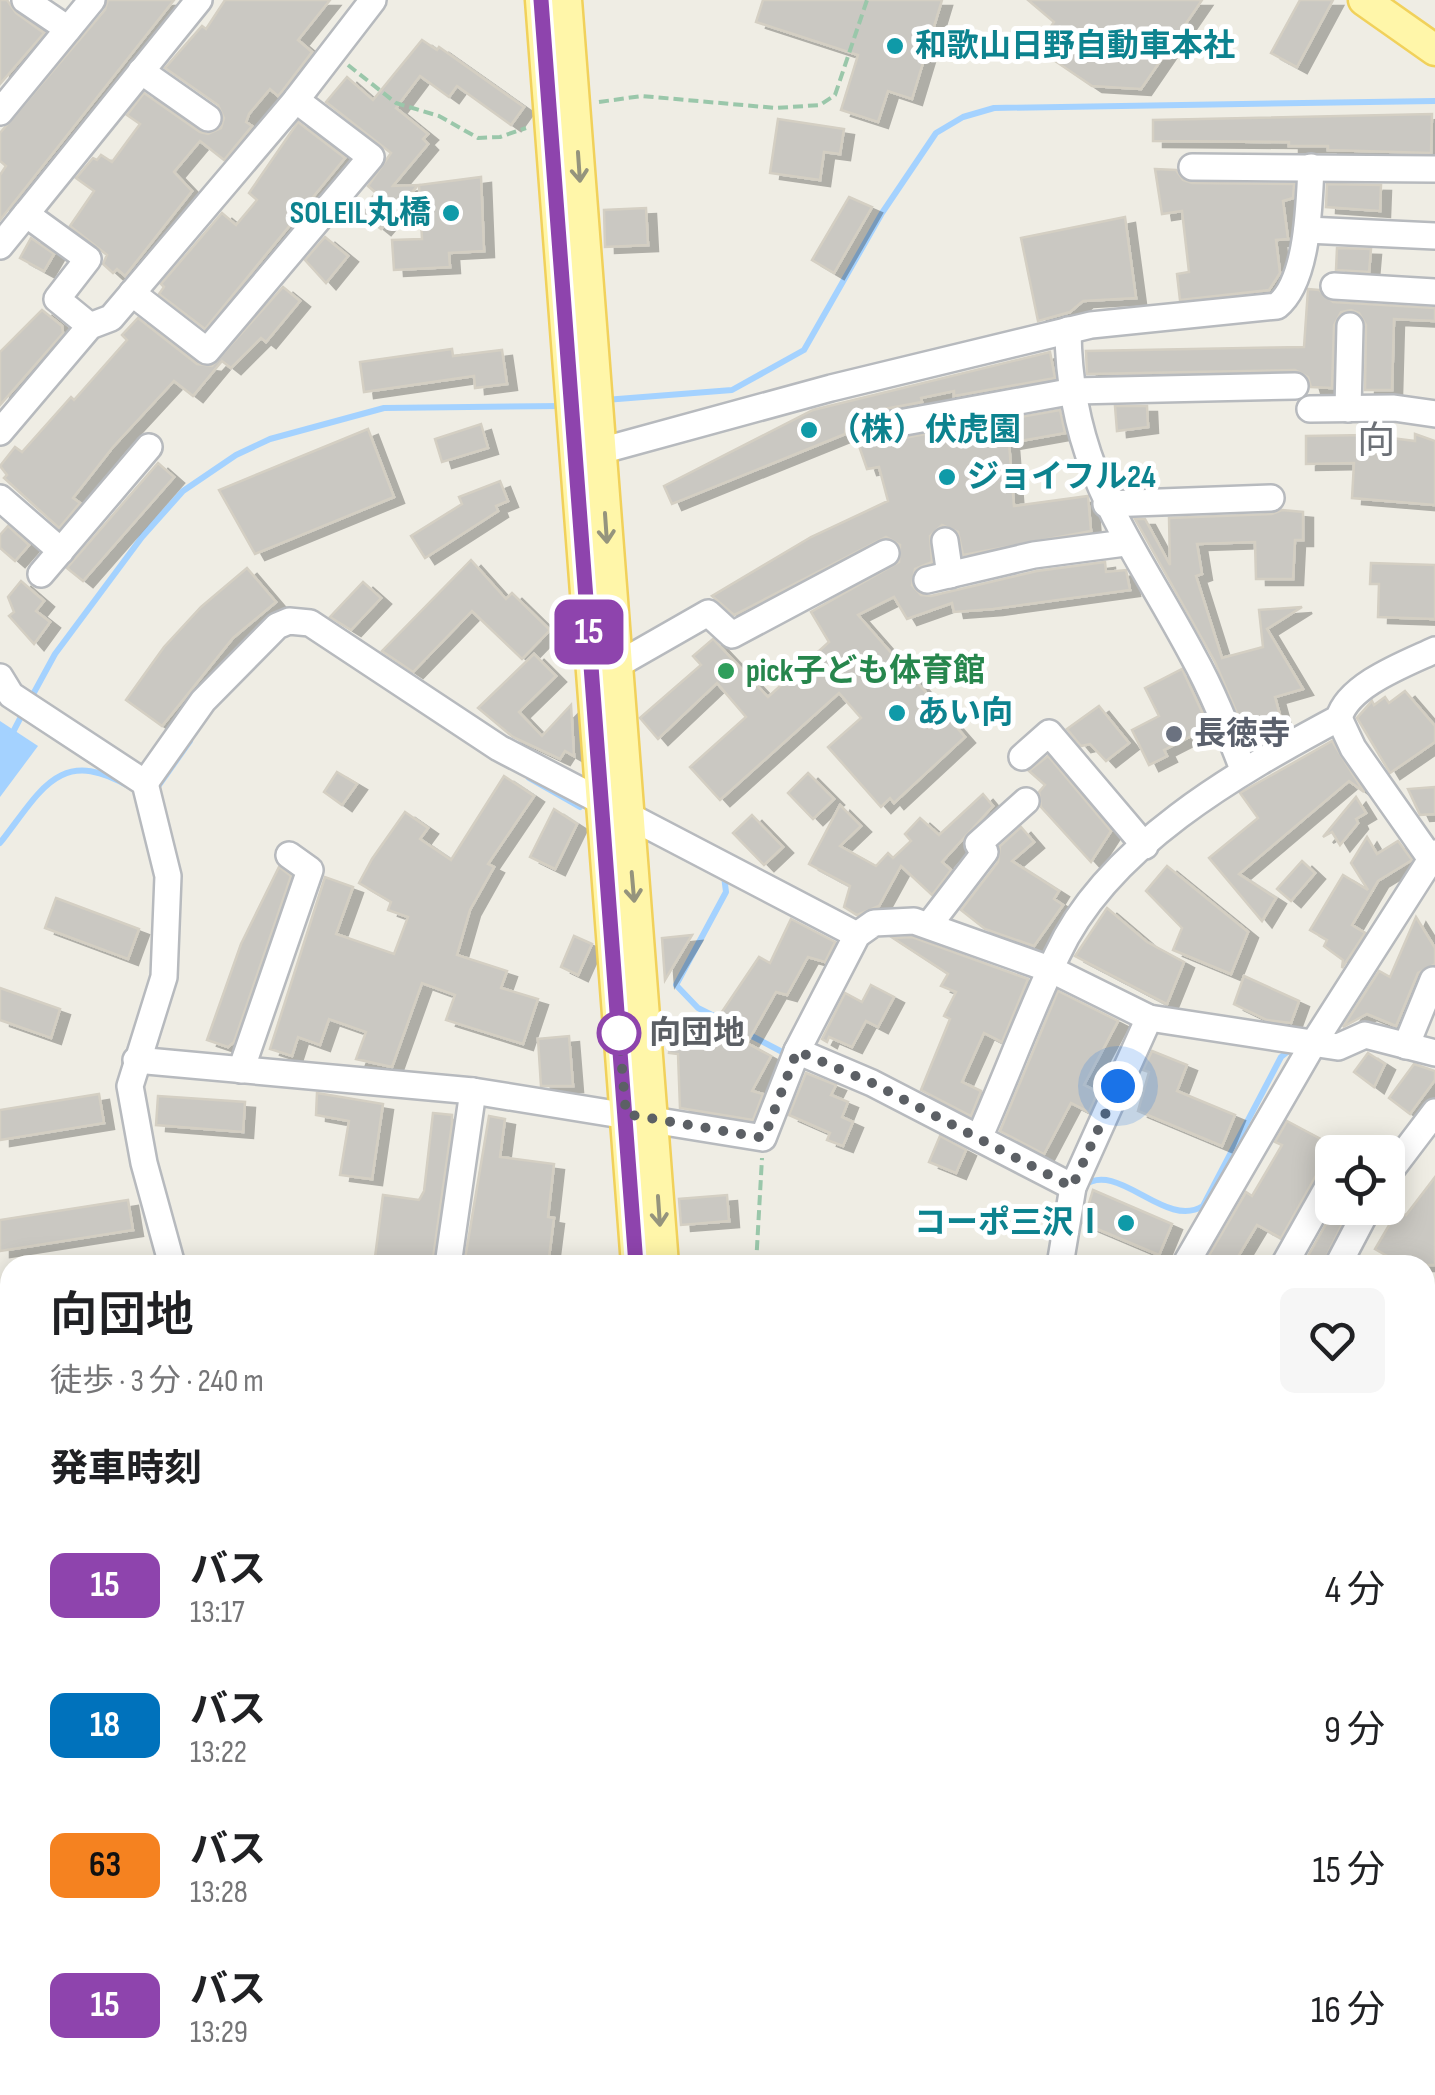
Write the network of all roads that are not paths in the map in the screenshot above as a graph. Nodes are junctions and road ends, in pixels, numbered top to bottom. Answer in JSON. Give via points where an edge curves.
{"nodes":[{"id":1,"x":25,"y":0,"type":"edge"},
{"id":2,"x":92,"y":0,"type":"edge"},
{"id":3,"x":199,"y":0,"type":"edge"},
{"id":4,"x":373,"y":0,"type":"edge"},
{"id":5,"x":541,"y":0,"type":"edge"},
{"id":6,"x":566,"y":0,"type":"edge"},
{"id":7,"x":1364,"y":0,"type":"edge"},
{"id":8,"x":68,"y":29,"type":"junction"},
{"id":9,"x":1435,"y":50,"type":"edge"},
{"id":10,"x":141,"y":71,"type":"junction"},
{"id":11,"x":4,"y":98,"type":"edge"},
{"id":12,"x":296,"y":100,"type":"junction"},
{"id":13,"x":562,"y":115,"type":"junction"},
{"id":14,"x":208,"y":118,"type":"dead end"},
{"id":15,"x":1192,"y":166,"type":"dead end"},
{"id":16,"x":1311,"y":167,"type":"junction"},
{"id":17,"x":1435,"y":168,"type":"edge"},
{"id":18,"x":26,"y":214,"type":"junction"},
{"id":19,"x":1307,"y":230,"type":"junction"},
{"id":20,"x":1435,"y":236,"type":"edge"},
{"id":21,"x":0,"y":246,"type":"edge"},
{"id":22,"x":1334,"y":286,"type":"dead end"},
{"id":23,"x":1435,"y":292,"type":"edge"},
{"id":24,"x":132,"y":293,"type":"junction"},
{"id":25,"x":90,"y":326,"type":"junction"},
{"id":26,"x":1350,"y":326,"type":"dead end"},
{"id":27,"x":1068,"y":330,"type":"junction"},
{"id":28,"x":1295,"y":386,"type":"dead end"},
{"id":29,"x":1074,"y":391,"type":"junction"},
{"id":30,"x":1310,"y":409,"type":"dead end"},
{"id":31,"x":1348,"y":409,"type":"junction"},
{"id":32,"x":1435,"y":414,"type":"edge"},
{"id":33,"x":861,"y":430,"type":"dead end"},
{"id":34,"x":0,"y":432,"type":"edge"},
{"id":35,"x":588,"y":443,"type":"junction"},
{"id":36,"x":150,"y":447,"type":"dead end"},
{"id":37,"x":0,"y":498,"type":"edge"},
{"id":38,"x":1271,"y":498,"type":"dead end"},
{"id":39,"x":1106,"y":504,"type":"junction"},
{"id":40,"x":944,"y":541,"type":"dead end"},
{"id":41,"x":1125,"y":543,"type":"junction"},
{"id":42,"x":62,"y":550,"type":"junction"},
{"id":43,"x":886,"y":553,"type":"dead end"},
{"id":44,"x":41,"y":574,"type":"dead end"},
{"id":45,"x":1435,"y":650,"type":"edge"},
{"id":46,"x":616,"y":666,"type":"junction"},
{"id":47,"x":5,"y":686,"type":"edge"},
{"id":48,"x":1339,"y":718,"type":"junction"},
{"id":49,"x":1022,"y":757,"type":"dead end"},
{"id":50,"x":1243,"y":769,"type":"junction"},
{"id":51,"x":146,"y":789,"type":"junction"},
{"id":52,"x":1026,"y":802,"type":"dead end"},
{"id":53,"x":614,"y":809,"type":"junction"},
{"id":54,"x":1145,"y":846,"type":"junction"},
{"id":55,"x":289,"y":855,"type":"dead end"},
{"id":56,"x":1433,"y":856,"type":"edge"},
{"id":57,"x":929,"y":925,"type":"junction"},
{"id":58,"x":857,"y":935,"type":"junction"},
{"id":59,"x":1052,"y":970,"type":"junction"},
{"id":60,"x":1433,"y":980,"type":"edge"},
{"id":61,"x":1149,"y":1018,"type":"junction"},
{"id":62,"x":1313,"y":1044,"type":"junction"},
{"id":63,"x":1406,"y":1046,"type":"junction"},
{"id":64,"x":1435,"y":1053,"type":"edge"},
{"id":65,"x":795,"y":1056,"type":"junction"},
{"id":66,"x":136,"y":1060,"type":"junction"},
{"id":67,"x":241,"y":1070,"type":"junction"},
{"id":68,"x":473,"y":1091,"type":"junction"},
{"id":69,"x":1435,"y":1112,"type":"edge"},
{"id":70,"x":639,"y":1116,"type":"junction"},
{"id":71,"x":979,"y":1138,"type":"junction"},
{"id":72,"x":1405,"y":1152,"type":"edge"},
{"id":73,"x":1073,"y":1192,"type":"junction"},
{"id":74,"x":1315,"y":1210,"type":"edge"},
{"id":75,"x":1359,"y":1225,"type":"edge"},
{"id":76,"x":169,"y":1255,"type":"edge"},
{"id":77,"x":449,"y":1255,"type":"edge"},
{"id":78,"x":636,"y":1255,"type":"edge"},
{"id":79,"x":661,"y":1255,"type":"edge"},
{"id":80,"x":1062,"y":1255,"type":"edge"},
{"id":81,"x":1191,"y":1255,"type":"edge"},
{"id":82,"x":1290,"y":1255,"type":"edge"},
{"id":83,"x":1343,"y":1255,"type":"edge"}],
"edges":[{"from":1,"to":8,"type":"street"},
{"from":2,"to":8,"type":"street"},
{"from":3,"to":10,"type":"street"},
{"from":4,"to":12,"type":"street"},
{"from":5,"to":13,"type":"main road"},
{"from":6,"to":13,"type":"main road"},
{"from":7,"to":9,"type":"main road"},
{"from":8,"to":11,"type":"street"},
{"from":10,"to":14,"type":"street"},
{"from":10,"to":18,"type":"street"},
{"from":12,"to":24,"type":"street"},
{"from":12,"to":24,"type":"street","via":[[371,157],[207,352]]},
{"from":13,"to":35,"type":"main road"},
{"from":15,"to":16,"type":"street"},
{"from":16,"to":17,"type":"street"},
{"from":16,"to":19,"type":"street"},
{"from":18,"to":21,"type":"street"},
{"from":18,"to":25,"type":"street","via":[[88,259],[57,299]]},
{"from":19,"to":20,"type":"street"},
{"from":19,"to":27,"type":"street","via":[[1290,296],[1277,306]]},
{"from":22,"to":23,"type":"street"},
{"from":24,"to":25,"type":"street","via":[[111,318]]},
{"from":25,"to":34,"type":"street"},
{"from":26,"to":31,"type":"street"},
{"from":27,"to":29,"type":"street"},
{"from":27,"to":35,"type":"street"},
{"from":28,"to":29,"type":"street"},
{"from":29,"to":33,"type":"street"},
{"from":29,"to":39,"type":"street"},
{"from":30,"to":31,"type":"street"},
{"from":31,"to":32,"type":"street"},
{"from":35,"to":46,"type":"main road","one_way":true},
{"from":35,"to":53,"type":"main road"},
{"from":36,"to":42,"type":"street"},
{"from":37,"to":42,"type":"street"},
{"from":38,"to":39,"type":"street"},
{"from":39,"to":41,"type":"street"},
{"from":40,"to":41,"type":"street","via":[[938,577]]},
{"from":41,"to":50,"type":"street","via":[[1192,653]]},
{"from":42,"to":44,"type":"street"},
{"from":43,"to":46,"type":"street","via":[[732,635],[708,613]]},
{"from":45,"to":48,"type":"street","via":[[1366,687],[1342,705]]},
{"from":46,"to":53,"type":"main road"},
{"from":47,"to":51,"type":"street"},
{"from":48,"to":50,"type":"street"},
{"from":48,"to":56,"type":"street","via":[[1353,748]]},
{"from":49,"to":54,"type":"street","via":[[1050,733]]},
{"from":50,"to":54,"type":"street","via":[[1166,823]]},
{"from":51,"to":53,"type":"street","via":[[203,701],[289,621],[310,623],[499,748]]},
{"from":51,"to":66,"type":"street","via":[[167,893],[164,977]]},
{"from":52,"to":57,"type":"street","via":[[978,844],[985,852]]},
{"from":53,"to":58,"type":"street"},
{"from":53,"to":70,"type":"main road"},
{"from":54,"to":59,"type":"street","via":[[1085,908]]},
{"from":55,"to":67,"type":"street","via":[[310,870]]},
{"from":56,"to":62,"type":"street"},
{"from":57,"to":58,"type":"street","via":[[891,920]]},
{"from":57,"to":59,"type":"street"},
{"from":58,"to":65,"type":"street"},
{"from":59,"to":61,"type":"street"},
{"from":59,"to":71,"type":"street"},
{"from":60,"to":63,"type":"street"},
{"from":61,"to":62,"type":"street"},
{"from":61,"to":73,"type":"street"},
{"from":62,"to":63,"type":"street","via":[[1338,1048],[1365,1035]]},
{"from":62,"to":81,"type":"street"},
{"from":63,"to":64,"type":"street"},
{"from":65,"to":70,"type":"street","via":[[764,1138]]},
{"from":65,"to":71,"type":"street","via":[[872,1083]]},
{"from":66,"to":67,"type":"street"},
{"from":66,"to":76,"type":"street","via":[[130,1086]]},
{"from":67,"to":68,"type":"street"},
{"from":68,"to":70,"type":"street"},
{"from":68,"to":77,"type":"street"},
{"from":69,"to":72,"type":"street"},
{"from":70,"to":78,"type":"main road"},
{"from":70,"to":79,"type":"main road","one_way":true},
{"from":71,"to":73,"type":"street"},
{"from":73,"to":80,"type":"street"},
{"from":74,"to":82,"type":"street"},
{"from":75,"to":83,"type":"street"}]}
